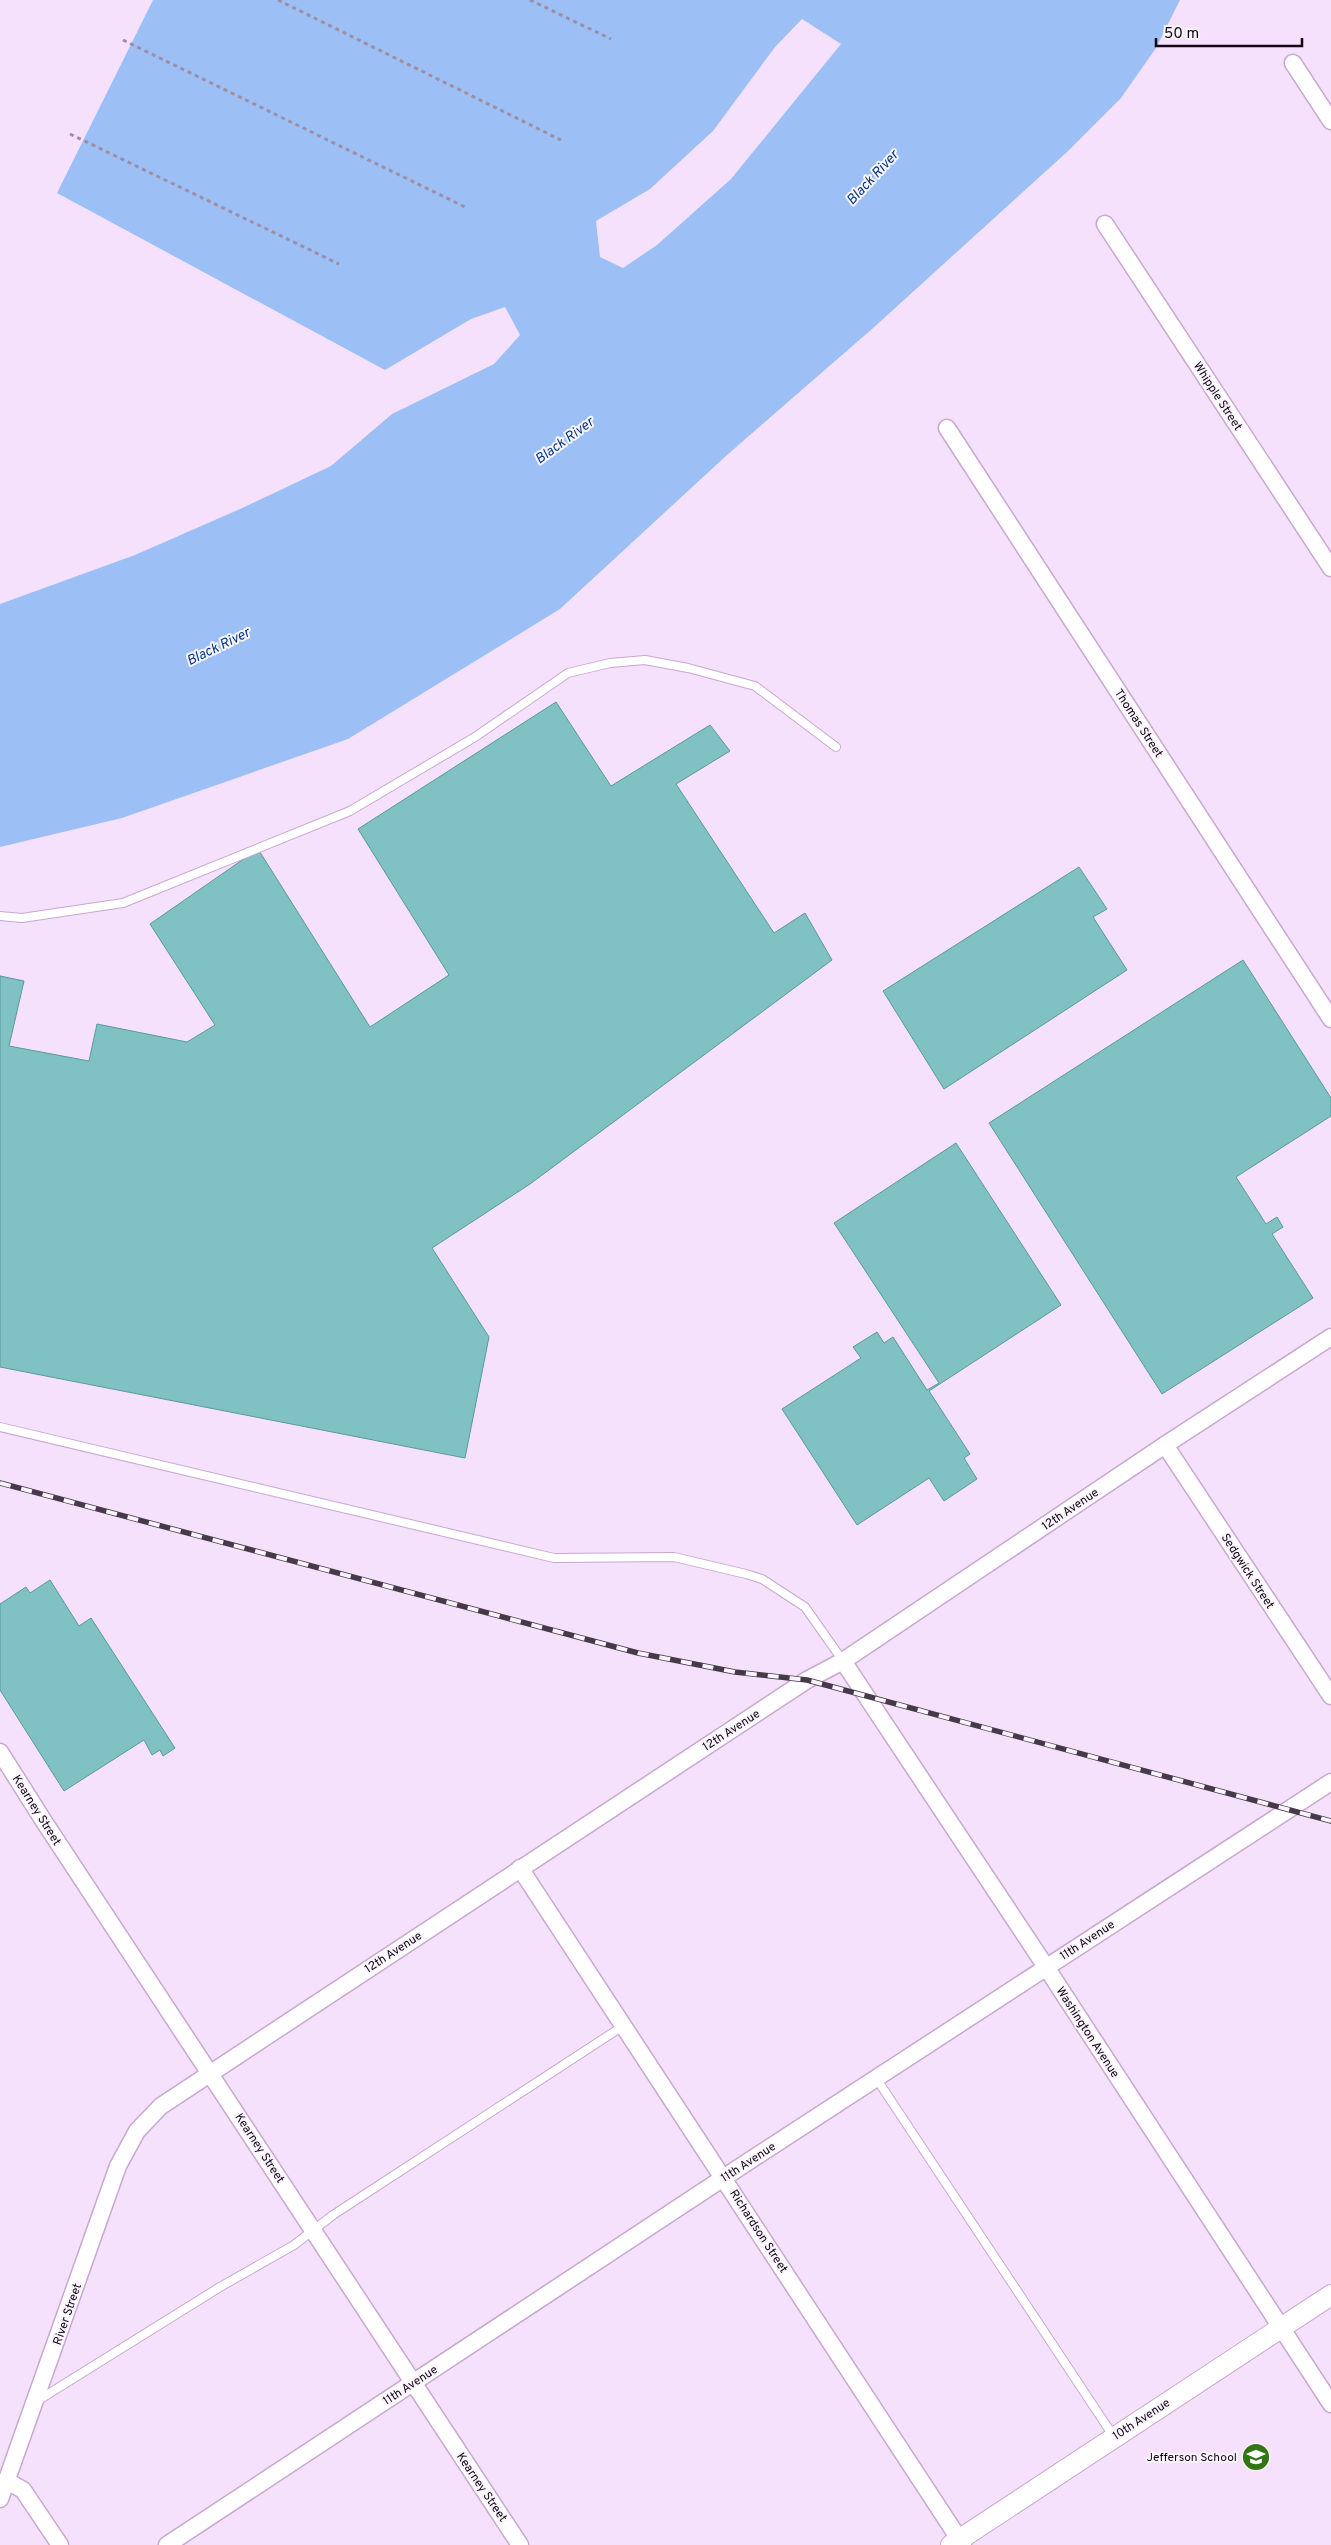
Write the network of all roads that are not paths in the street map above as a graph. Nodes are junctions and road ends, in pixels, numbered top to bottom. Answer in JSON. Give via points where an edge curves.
{"nodes":[{"id":1,"x":1293,"y":63,"type":"dead end"},
{"id":2,"x":1331,"y":121,"type":"edge"},
{"id":3,"x":1105,"y":224,"type":"dead end"},
{"id":4,"x":946,"y":428,"type":"dead end"},
{"id":5,"x":1331,"y":568,"type":"edge"},
{"id":6,"x":836,"y":747,"type":"dead end"},
{"id":7,"x":0,"y":916,"type":"edge"},
{"id":8,"x":1331,"y":1019,"type":"edge"},
{"id":9,"x":1331,"y":1337,"type":"edge"},
{"id":10,"x":0,"y":1427,"type":"edge"},
{"id":11,"x":1166,"y":1445,"type":"junction"},
{"id":12,"x":843,"y":1661,"type":"junction"},
{"id":13,"x":1331,"y":1696,"type":"edge"},
{"id":14,"x":0,"y":1752,"type":"edge"},
{"id":15,"x":1331,"y":1782,"type":"edge"},
{"id":16,"x":520,"y":1868,"type":"junction"},
{"id":17,"x":1046,"y":1967,"type":"junction"},
{"id":18,"x":622,"y":2026,"type":"junction"},
{"id":19,"x":209,"y":2073,"type":"junction"},
{"id":20,"x":876,"y":2078,"type":"junction"},
{"id":21,"x":137,"y":2131,"type":"joint"},
{"id":22,"x":724,"y":2178,"type":"junction"},
{"id":23,"x":314,"y":2229,"type":"junction"},
{"id":24,"x":1331,"y":2295,"type":"edge"},
{"id":25,"x":1281,"y":2327,"type":"junction"},
{"id":26,"x":413,"y":2384,"type":"junction"},
{"id":27,"x":36,"y":2402,"type":"junction"},
{"id":28,"x":1331,"y":2404,"type":"edge"},
{"id":29,"x":1114,"y":2437,"type":"junction"},
{"id":30,"x":8,"y":2481,"type":"junction"},
{"id":31,"x":0,"y":2499,"type":"edge"},
{"id":32,"x":958,"y":2543,"type":"edge"},
{"id":33,"x":60,"y":2545,"type":"edge"},
{"id":34,"x":167,"y":2545,"type":"edge"},
{"id":35,"x":520,"y":2545,"type":"edge"}],
"edges":[{"from":1,"to":2,"type":"street"},
{"from":3,"to":5,"type":"street","name":"Whipple Street"},
{"from":4,"to":8,"type":"street","name":"Thomas Street"},
{"from":6,"to":7,"type":"lane","via":[[755,686],[645,660],[610,663],[568,673],[475,737],[350,811],[124,903],[22,918]]},
{"from":9,"to":11,"type":"street","name":"12th Avenue"},
{"from":10,"to":12,"type":"lane","via":[[554,1558],[674,1557],[746,1574],[762,1580],[805,1608]]},
{"from":11,"to":12,"type":"street","name":"12th Avenue"},
{"from":11,"to":13,"type":"street","name":"Sedgwick Street"},
{"from":12,"to":16,"type":"street","name":"12th Avenue","via":[[808,1680]]},
{"from":12,"to":17,"type":"street","name":"Washington Avenue"},
{"from":14,"to":19,"type":"street","name":"Kearney Street"},
{"from":15,"to":17,"type":"street","name":"11th Avenue"},
{"from":16,"to":18,"type":"street","name":"Richardson Street"},
{"from":16,"to":19,"type":"street","name":"12th Avenue"},
{"from":17,"to":20,"type":"street","name":"11th Avenue"},
{"from":17,"to":25,"type":"street","name":"Washington Avenue"},
{"from":18,"to":22,"type":"street","name":"Richardson Street"},
{"from":18,"to":23,"type":"lane"},
{"from":19,"to":21,"type":"street","name":"12th Avenue","via":[[161,2106]]},
{"from":19,"to":23,"type":"street","name":"Kearney Street"},
{"from":20,"to":22,"type":"street","name":"11th Avenue"},
{"from":20,"to":29,"type":"lane"},
{"from":21,"to":27,"type":"street","name":"River Street","via":[[118,2166]]},
{"from":22,"to":26,"type":"street","name":"11th Avenue"},
{"from":22,"to":32,"type":"street","name":"Richardson Street"},
{"from":23,"to":26,"type":"street","name":"Kearney Street"},
{"from":23,"to":27,"type":"lane","via":[[294,2245],[220,2287]]},
{"from":24,"to":25,"type":"street","name":"10th Avenue"},
{"from":25,"to":28,"type":"street","name":"Washington Avenue"},
{"from":25,"to":29,"type":"street","name":"10th Avenue"},
{"from":26,"to":34,"type":"street","name":"11th Avenue"},
{"from":26,"to":35,"type":"street","name":"Kearney Street"},
{"from":27,"to":30,"type":"street","name":"River Street"},
{"from":29,"to":32,"type":"street","name":"10th Avenue"},
{"from":30,"to":31,"type":"street","name":"River Street"},
{"from":30,"to":33,"type":"street","via":[[23,2490]]}]}
